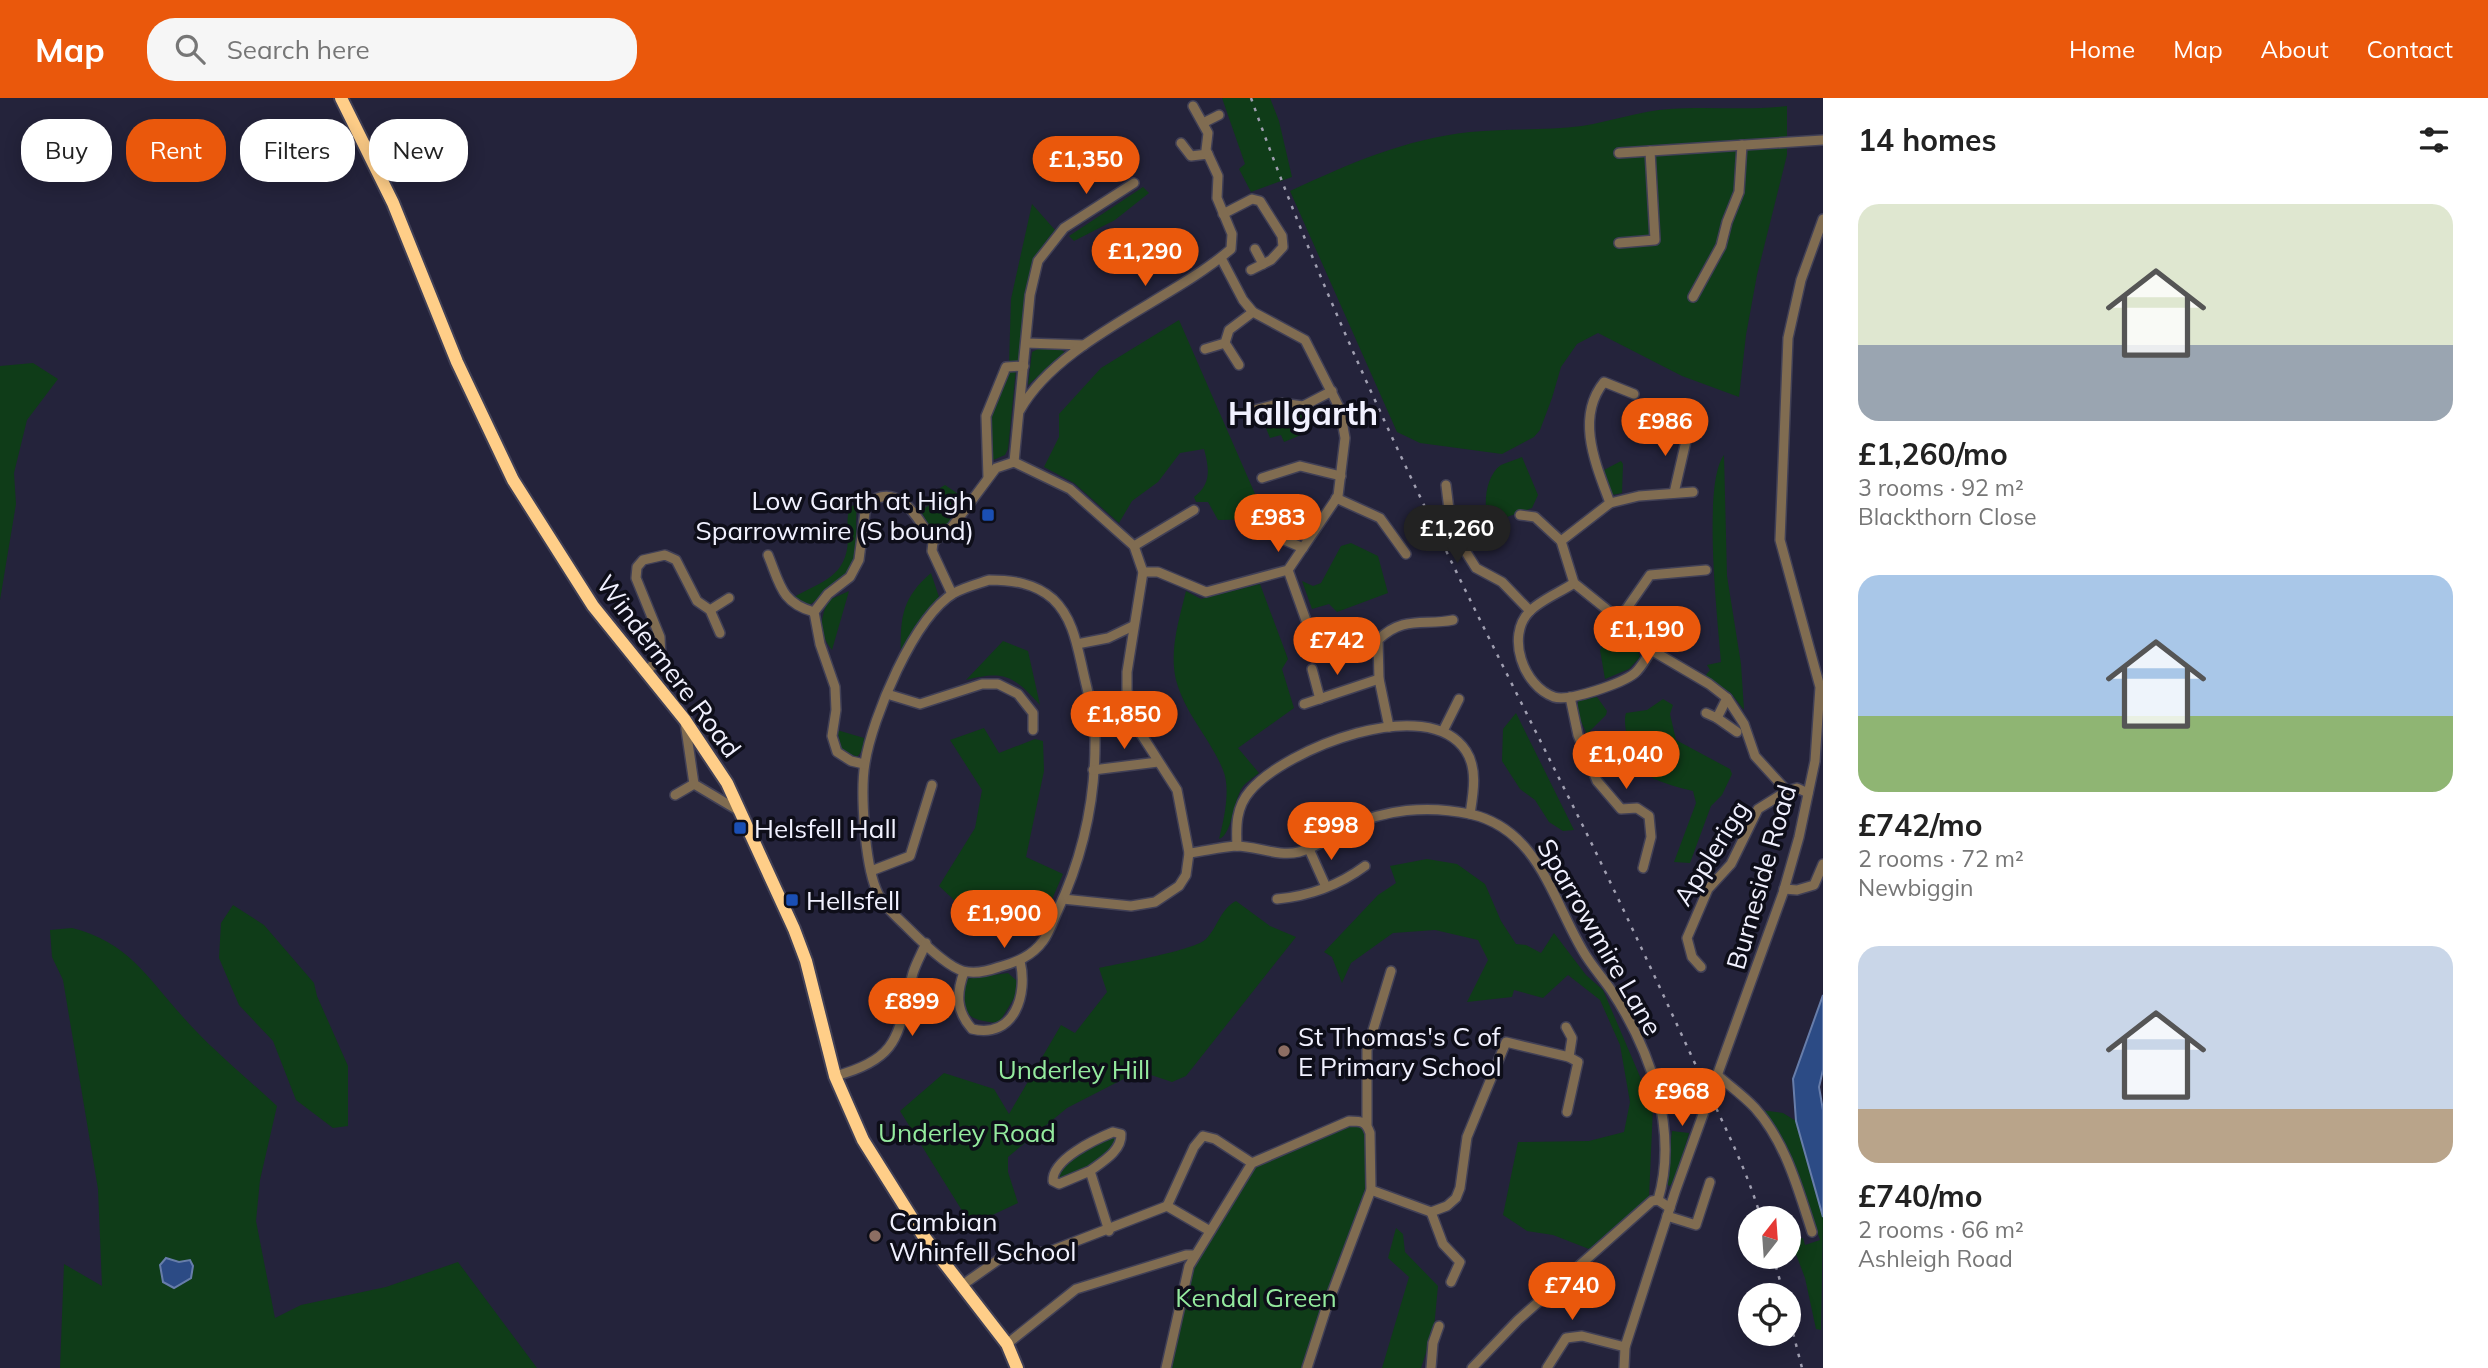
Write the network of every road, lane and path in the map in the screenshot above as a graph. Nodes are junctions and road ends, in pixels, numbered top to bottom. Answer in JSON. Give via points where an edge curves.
{"nodes":[{"id":1,"x":341,"y":98,"type":"edge"},
{"id":2,"x":1193,"y":106,"type":"dead end"},
{"id":3,"x":1219,"y":115,"type":"dead end"},
{"id":4,"x":1203,"y":123,"type":"junction"},
{"id":5,"x":1823,"y":140,"type":"edge"},
{"id":6,"x":1181,"y":143,"type":"dead end"},
{"id":7,"x":1742,"y":145,"type":"junction"},
{"id":8,"x":1650,"y":151,"type":"junction"},
{"id":9,"x":1619,"y":153,"type":"dead end"},
{"id":10,"x":1208,"y":154,"type":"junction"},
{"id":11,"x":1135,"y":183,"type":"dead end"},
{"id":12,"x":1223,"y":214,"type":"junction"},
{"id":13,"x":1823,"y":219,"type":"edge"},
{"id":14,"x":1619,"y":243,"type":"dead end"},
{"id":15,"x":1255,"y":249,"type":"dead end"},
{"id":16,"x":1221,"y":258,"type":"junction"},
{"id":17,"x":1263,"y":264,"type":"junction"},
{"id":18,"x":1251,"y":270,"type":"dead end"},
{"id":19,"x":1693,"y":297,"type":"dead end"},
{"id":20,"x":1253,"y":312,"type":"junction"},
{"id":21,"x":1026,"y":343,"type":"junction"},
{"id":22,"x":1225,"y":343,"type":"junction"},
{"id":23,"x":1086,"y":344,"type":"junction"},
{"id":24,"x":1205,"y":349,"type":"dead end"},
{"id":25,"x":1239,"y":365,"type":"dead end"},
{"id":26,"x":1024,"y":366,"type":"junction"},
{"id":27,"x":1332,"y":391,"type":"junction"},
{"id":28,"x":1634,"y":394,"type":"dead end"},
{"id":29,"x":1020,"y":410,"type":"junction"},
{"id":30,"x":1250,"y":411,"type":"dead end"},
{"id":31,"x":1689,"y":428,"type":"dead end"},
{"id":32,"x":1014,"y":462,"type":"junction"},
{"id":33,"x":1341,"y":476,"type":"junction"},
{"id":34,"x":988,"y":477,"type":"junction"},
{"id":35,"x":1262,"y":478,"type":"dead end"},
{"id":36,"x":1446,"y":485,"type":"dead end"},
{"id":37,"x":1693,"y":492,"type":"dead end"},
{"id":38,"x":1674,"y":493,"type":"junction"},
{"id":39,"x":1336,"y":498,"type":"junction"},
{"id":40,"x":1610,"y":503,"type":"junction"},
{"id":41,"x":1194,"y":510,"type":"dead end"},
{"id":42,"x":1520,"y":515,"type":"dead end"},
{"id":43,"x":1266,"y":532,"type":"dead end"},
{"id":44,"x":1561,"y":541,"type":"junction"},
{"id":45,"x":933,"y":542,"type":"junction"},
{"id":46,"x":1134,"y":546,"type":"junction"},
{"id":47,"x":1303,"y":548,"type":"junction"},
{"id":48,"x":1406,"y":554,"type":"dead end"},
{"id":49,"x":768,"y":555,"type":"dead end"},
{"id":50,"x":1288,"y":570,"type":"junction"},
{"id":51,"x":1706,"y":570,"type":"dead end"},
{"id":52,"x":1143,"y":572,"type":"junction"},
{"id":53,"x":1574,"y":583,"type":"junction"},
{"id":54,"x":952,"y":594,"type":"junction"},
{"id":55,"x":729,"y":598,"type":"dead end"},
{"id":56,"x":710,"y":610,"type":"junction"},
{"id":57,"x":1530,"y":611,"type":"junction"},
{"id":58,"x":814,"y":612,"type":"junction"},
{"id":59,"x":1453,"y":620,"type":"dead end"},
{"id":60,"x":1618,"y":621,"type":"junction"},
{"id":61,"x":1133,"y":626,"type":"junction"},
{"id":62,"x":720,"y":633,"type":"dead end"},
{"id":63,"x":1313,"y":640,"type":"dead end"},
{"id":64,"x":1077,"y":644,"type":"junction"},
{"id":65,"x":1651,"y":652,"type":"junction"},
{"id":66,"x":1312,"y":669,"type":"dead end"},
{"id":67,"x":646,"y":671,"type":"junction"},
{"id":68,"x":1379,"y":679,"type":"junction"},
{"id":69,"x":887,"y":694,"type":"junction"},
{"id":70,"x":1570,"y":697,"type":"junction"},
{"id":71,"x":1727,"y":698,"type":"junction"},
{"id":72,"x":1320,"y":699,"type":"junction"},
{"id":73,"x":1459,"y":699,"type":"dead end"},
{"id":74,"x":1304,"y":704,"type":"dead end"},
{"id":75,"x":1706,"y":713,"type":"dead end"},
{"id":76,"x":1717,"y":719,"type":"junction"},
{"id":77,"x":685,"y":720,"type":"junction"},
{"id":78,"x":1389,"y":727,"type":"junction"},
{"id":79,"x":1032,"y":730,"type":"dead end"},
{"id":80,"x":1443,"y":731,"type":"junction"},
{"id":81,"x":1737,"y":732,"type":"dead end"},
{"id":82,"x":1158,"y":762,"type":"junction"},
{"id":83,"x":864,"y":764,"type":"junction"},
{"id":84,"x":1093,"y":770,"type":"junction"},
{"id":85,"x":1823,"y":770,"type":"edge"},
{"id":86,"x":1811,"y":782,"type":"junction"},
{"id":87,"x":694,"y":784,"type":"junction"},
{"id":88,"x":932,"y":785,"type":"dead end"},
{"id":89,"x":1787,"y":791,"type":"junction"},
{"id":90,"x":1808,"y":793,"type":"junction"},
{"id":91,"x":675,"y":795,"type":"dead end"},
{"id":92,"x":741,"y":812,"type":"junction"},
{"id":93,"x":1470,"y":814,"type":"junction"},
{"id":94,"x":1237,"y":846,"type":"junction"},
{"id":95,"x":1309,"y":849,"type":"junction"},
{"id":96,"x":1189,"y":853,"type":"junction"},
{"id":97,"x":1823,"y":864,"type":"edge"},
{"id":98,"x":1365,"y":866,"type":"dead end"},
{"id":99,"x":1643,"y":868,"type":"dead end"},
{"id":100,"x":871,"y":871,"type":"junction"},
{"id":101,"x":1326,"y":887,"type":"junction"},
{"id":102,"x":1784,"y":889,"type":"junction"},
{"id":103,"x":1063,"y":898,"type":"junction"},
{"id":104,"x":1277,"y":899,"type":"dead end"},
{"id":105,"x":926,"y":943,"type":"junction"},
{"id":106,"x":1020,"y":961,"type":"junction"},
{"id":107,"x":1701,"y":967,"type":"dead end"},
{"id":108,"x":1391,"y":971,"type":"dead end"},
{"id":109,"x":964,"y":972,"type":"junction"},
{"id":110,"x":1566,"y":1027,"type":"dead end"},
{"id":111,"x":1569,"y":1057,"type":"junction"},
{"id":112,"x":835,"y":1076,"type":"junction"},
{"id":113,"x":1717,"y":1076,"type":"junction"},
{"id":114,"x":1567,"y":1112,"type":"dead end"},
{"id":115,"x":1367,"y":1125,"type":"junction"},
{"id":116,"x":1252,"y":1163,"type":"junction"},
{"id":117,"x":1090,"y":1171,"type":"junction"},
{"id":118,"x":1710,"y":1182,"type":"dead end"},
{"id":119,"x":1371,"y":1189,"type":"junction"},
{"id":120,"x":1675,"y":1192,"type":"junction"},
{"id":121,"x":1660,"y":1195,"type":"junction"},
{"id":122,"x":1167,"y":1206,"type":"junction"},
{"id":123,"x":1431,"y":1212,"type":"junction"},
{"id":124,"x":1669,"y":1212,"type":"junction"},
{"id":125,"x":1109,"y":1231,"type":"junction"},
{"id":126,"x":1210,"y":1231,"type":"junction"},
{"id":127,"x":1812,"y":1233,"type":"dead end"},
{"id":128,"x":1195,"y":1255,"type":"junction"},
{"id":129,"x":1451,"y":1282,"type":"dead end"},
{"id":130,"x":961,"y":1286,"type":"junction"},
{"id":131,"x":1439,"y":1326,"type":"dead end"},
{"id":132,"x":1007,"y":1344,"type":"junction"},
{"id":133,"x":1625,"y":1347,"type":"junction"},
{"id":134,"x":1017,"y":1368,"type":"edge"},
{"id":135,"x":1166,"y":1368,"type":"edge"},
{"id":136,"x":1307,"y":1368,"type":"edge"},
{"id":137,"x":1431,"y":1368,"type":"edge"},
{"id":138,"x":1472,"y":1368,"type":"edge"},
{"id":139,"x":1547,"y":1368,"type":"edge"},
{"id":140,"x":1624,"y":1368,"type":"edge"}],
"edges":[{"from":1,"to":67,"type":"highway","name":"Windermere Road","via":[[393,203],[451,349],[501,457],[577,582]]},
{"from":2,"to":4,"type":"street"},
{"from":3,"to":4,"type":"street"},
{"from":4,"to":10,"type":"street"},
{"from":5,"to":7,"type":"street"},
{"from":6,"to":10,"type":"street","via":[[1191,156]]},
{"from":7,"to":8,"type":"street"},
{"from":7,"to":19,"type":"street","via":[[1739,192],[1721,246]]},
{"from":8,"to":9,"type":"street"},
{"from":8,"to":14,"type":"street","via":[[1655,240]]},
{"from":10,"to":12,"type":"street","via":[[1218,176],[1217,198]]},
{"from":11,"to":21,"type":"street","via":[[1064,228],[1046,248],[1033,274]]},
{"from":12,"to":16,"type":"street","via":[[1233,244]]},
{"from":12,"to":17,"type":"street","via":[[1252,199],[1266,207],[1283,247]]},
{"from":13,"to":86,"type":"street","name":"Burneside Road","via":[[1801,281],[1788,338],[1780,540],[1820,687]]},
{"from":15,"to":17,"type":"street"},
{"from":16,"to":20,"type":"street"},
{"from":16,"to":23,"type":"street"},
{"from":17,"to":18,"type":"street"},
{"from":20,"to":22,"type":"street","via":[[1229,330]]},
{"from":20,"to":27,"type":"street","via":[[1305,340]]},
{"from":21,"to":23,"type":"street"},
{"from":21,"to":26,"type":"street"},
{"from":22,"to":24,"type":"street"},
{"from":22,"to":25,"type":"street"},
{"from":23,"to":29,"type":"street","via":[[1036,385]]},
{"from":26,"to":29,"type":"street"},
{"from":26,"to":34,"type":"street","via":[[1006,368],[987,409]]},
{"from":27,"to":30,"type":"street","via":[[1303,406],[1281,403]]},
{"from":27,"to":33,"type":"street","via":[[1345,438]]},
{"from":28,"to":40,"type":"street","via":[[1604,382],[1591,406],[1589,428],[1595,462]]},
{"from":29,"to":32,"type":"street"},
{"from":31,"to":38,"type":"street"},
{"from":32,"to":34,"type":"street","via":[[996,468]]},
{"from":32,"to":46,"type":"street","via":[[1070,489]]},
{"from":33,"to":35,"type":"street","via":[[1300,466]]},
{"from":33,"to":39,"type":"street"},
{"from":34,"to":45,"type":"street","via":[[952,527]]},
{"from":36,"to":57,"type":"street","via":[[1450,518],[1476,568],[1502,582]]},
{"from":37,"to":38,"type":"street"},
{"from":38,"to":40,"type":"street"},
{"from":39,"to":47,"type":"street"},
{"from":39,"to":48,"type":"street","via":[[1380,518]]},
{"from":40,"to":44,"type":"street"},
{"from":41,"to":46,"type":"street"},
{"from":42,"to":44,"type":"street","via":[[1535,517]]},
{"from":43,"to":47,"type":"street"},
{"from":44,"to":53,"type":"street"},
{"from":45,"to":54,"type":"street","via":[[932,551]]},
{"from":45,"to":58,"type":"street","via":[[898,498],[876,497],[864,510],[859,560],[850,577]]},
{"from":46,"to":52,"type":"street"},
{"from":47,"to":50,"type":"street"},
{"from":49,"to":58,"type":"street","via":[[788,601]]},
{"from":50,"to":52,"type":"street","via":[[1206,592],[1158,572]]},
{"from":50,"to":63,"type":"street"},
{"from":51,"to":60,"type":"street","via":[[1650,575]]},
{"from":52,"to":61,"type":"street"},
{"from":53,"to":57,"type":"street"},
{"from":53,"to":60,"type":"street"},
{"from":54,"to":64,"type":"street","via":[[989,580],[1027,584],[1059,607]]},
{"from":54,"to":69,"type":"street","via":[[925,623]]},
{"from":55,"to":56,"type":"street"},
{"from":56,"to":62,"type":"street"},
{"from":56,"to":67,"type":"street","via":[[697,601],[676,560],[665,555],[643,560],[636,578],[660,637],[661,658]]},
{"from":57,"to":70,"type":"street","via":[[1517,638],[1521,658],[1534,683],[1554,697]]},
{"from":58,"to":83,"type":"street","via":[[835,687],[832,736],[837,752]]},
{"from":59,"to":68,"type":"street","via":[[1422,620],[1387,631],[1378,640]]},
{"from":60,"to":65,"type":"street"},
{"from":61,"to":64,"type":"street","via":[[1108,638]]},
{"from":61,"to":82,"type":"street","via":[[1127,690],[1136,726]]},
{"from":64,"to":84,"type":"street","via":[[1095,729]]},
{"from":65,"to":70,"type":"street","via":[[1635,673]]},
{"from":65,"to":71,"type":"street"},
{"from":66,"to":72,"type":"street"},
{"from":67,"to":77,"type":"highway","name":"Windermere Road"},
{"from":68,"to":72,"type":"street"},
{"from":68,"to":78,"type":"street"},
{"from":69,"to":79,"type":"street","via":[[920,704],[982,684],[998,684],[1018,695],[1033,713]]},
{"from":69,"to":83,"type":"street"},
{"from":70,"to":99,"type":"street","via":[[1578,735],[1597,781],[1621,808],[1637,808],[1649,816],[1651,837]]},
{"from":71,"to":76,"type":"street"},
{"from":71,"to":89,"type":"street","via":[[1745,724],[1755,756]]},
{"from":72,"to":74,"type":"street"},
{"from":73,"to":80,"type":"street"},
{"from":75,"to":76,"type":"street"},
{"from":76,"to":81,"type":"street"},
{"from":77,"to":87,"type":"street"},
{"from":77,"to":92,"type":"highway","name":"Windermere Road"},
{"from":78,"to":80,"type":"street","via":[[1423,726]]},
{"from":78,"to":94,"type":"street","via":[[1342,739],[1282,765],[1250,790],[1239,808]]},
{"from":80,"to":93,"type":"street","via":[[1467,752],[1473,783]]},
{"from":82,"to":84,"type":"street"},
{"from":82,"to":96,"type":"street","via":[[1177,790]]},
{"from":83,"to":100,"type":"street"},
{"from":84,"to":103,"type":"street","via":[[1086,838]]},
{"from":85,"to":86,"type":"street"},
{"from":86,"to":90,"type":"street","name":"Burneside Road"},
{"from":87,"to":91,"type":"street"},
{"from":87,"to":92,"type":"street"},
{"from":88,"to":100,"type":"street","via":[[910,856]]},
{"from":89,"to":90,"type":"street","name":"Applerigg","via":[[1797,788]]},
{"from":89,"to":107,"type":"street","name":"Applerigg","via":[[1758,809],[1731,864],[1708,889],[1696,912],[1687,938],[1692,957]]},
{"from":90,"to":102,"type":"street","name":"Burneside Road"},
{"from":92,"to":112,"type":"highway","name":"Windermere Road","via":[[802,950]]},
{"from":93,"to":95,"type":"street","name":"Sparrowmire Lane","via":[[1432,809],[1392,812],[1360,821]]},
{"from":93,"to":121,"type":"street","name":"Sparrowmire Lane","via":[[1510,833],[1535,858],[1583,952],[1636,1034],[1665,1121]]},
{"from":94,"to":95,"type":"street","name":"Sparrowmire Lane","via":[[1282,853]]},
{"from":94,"to":96,"type":"street","name":"Sparrowmire Lane"},
{"from":95,"to":101,"type":"street"},
{"from":96,"to":103,"type":"street","via":[[1186,875],[1179,886],[1155,902],[1131,906]]},
{"from":97,"to":102,"type":"street","via":[[1814,885]]},
{"from":98,"to":101,"type":"street"},
{"from":100,"to":105,"type":"street","via":[[886,906]]},
{"from":101,"to":104,"type":"street","via":[[1306,897]]},
{"from":102,"to":113,"type":"street","name":"Burneside Road"},
{"from":103,"to":106,"type":"street","via":[[1045,940]]},
{"from":105,"to":109,"type":"street"},
{"from":105,"to":112,"type":"street","via":[[893,1043],[875,1059]]},
{"from":106,"to":109,"type":"street"},
{"from":106,"to":109,"type":"street","via":[[1022,998],[1007,1024],[992,1030],[972,1029],[958,1010]]},
{"from":108,"to":115,"type":"street","via":[[1367,1050]]},
{"from":110,"to":111,"type":"street","via":[[1572,1038]]},
{"from":111,"to":114,"type":"street","via":[[1578,1062],[1578,1068]]},
{"from":111,"to":123,"type":"street","via":[[1510,1042],[1503,1045],[1467,1137],[1456,1198]]},
{"from":112,"to":130,"type":"highway","name":"Windermere Road","via":[[877,1164]]},
{"from":113,"to":120,"type":"street","name":"Burneside Road"},
{"from":113,"to":127,"type":"street","via":[[1754,1106],[1777,1136]]},
{"from":115,"to":116,"type":"street","via":[[1349,1121]]},
{"from":115,"to":119,"type":"street"},
{"from":116,"to":122,"type":"street","via":[[1203,1136]]},
{"from":116,"to":126,"type":"street"},
{"from":117,"to":117,"type":"street","via":[[1118,1149],[1121,1134],[1113,1132],[1086,1143],[1057,1168],[1053,1181],[1059,1184]]},
{"from":117,"to":125,"type":"street"},
{"from":118,"to":124,"type":"street","via":[[1696,1225]]},
{"from":119,"to":123,"type":"street"},
{"from":119,"to":136,"type":"street"},
{"from":120,"to":121,"type":"street"},
{"from":120,"to":124,"type":"street","name":"Burneside Road"},
{"from":121,"to":124,"type":"street"},
{"from":121,"to":138,"type":"street","via":[[1518,1320]]},
{"from":122,"to":125,"type":"street"},
{"from":122,"to":126,"type":"street"},
{"from":123,"to":129,"type":"street","via":[[1443,1244],[1460,1262]]},
{"from":124,"to":133,"type":"street","name":"Burneside Road"},
{"from":125,"to":130,"type":"street","via":[[1048,1252],[1008,1253]]},
{"from":126,"to":128,"type":"street"},
{"from":128,"to":132,"type":"street","via":[[1076,1289]]},
{"from":128,"to":135,"type":"street"},
{"from":130,"to":132,"type":"highway","name":"Windermere Road"},
{"from":131,"to":137,"type":"street"},
{"from":132,"to":134,"type":"highway","name":"Windermere Road"},
{"from":133,"to":139,"type":"street","via":[[1582,1336],[1566,1338]]},
{"from":133,"to":140,"type":"street","name":"Burneside Road"}]}
